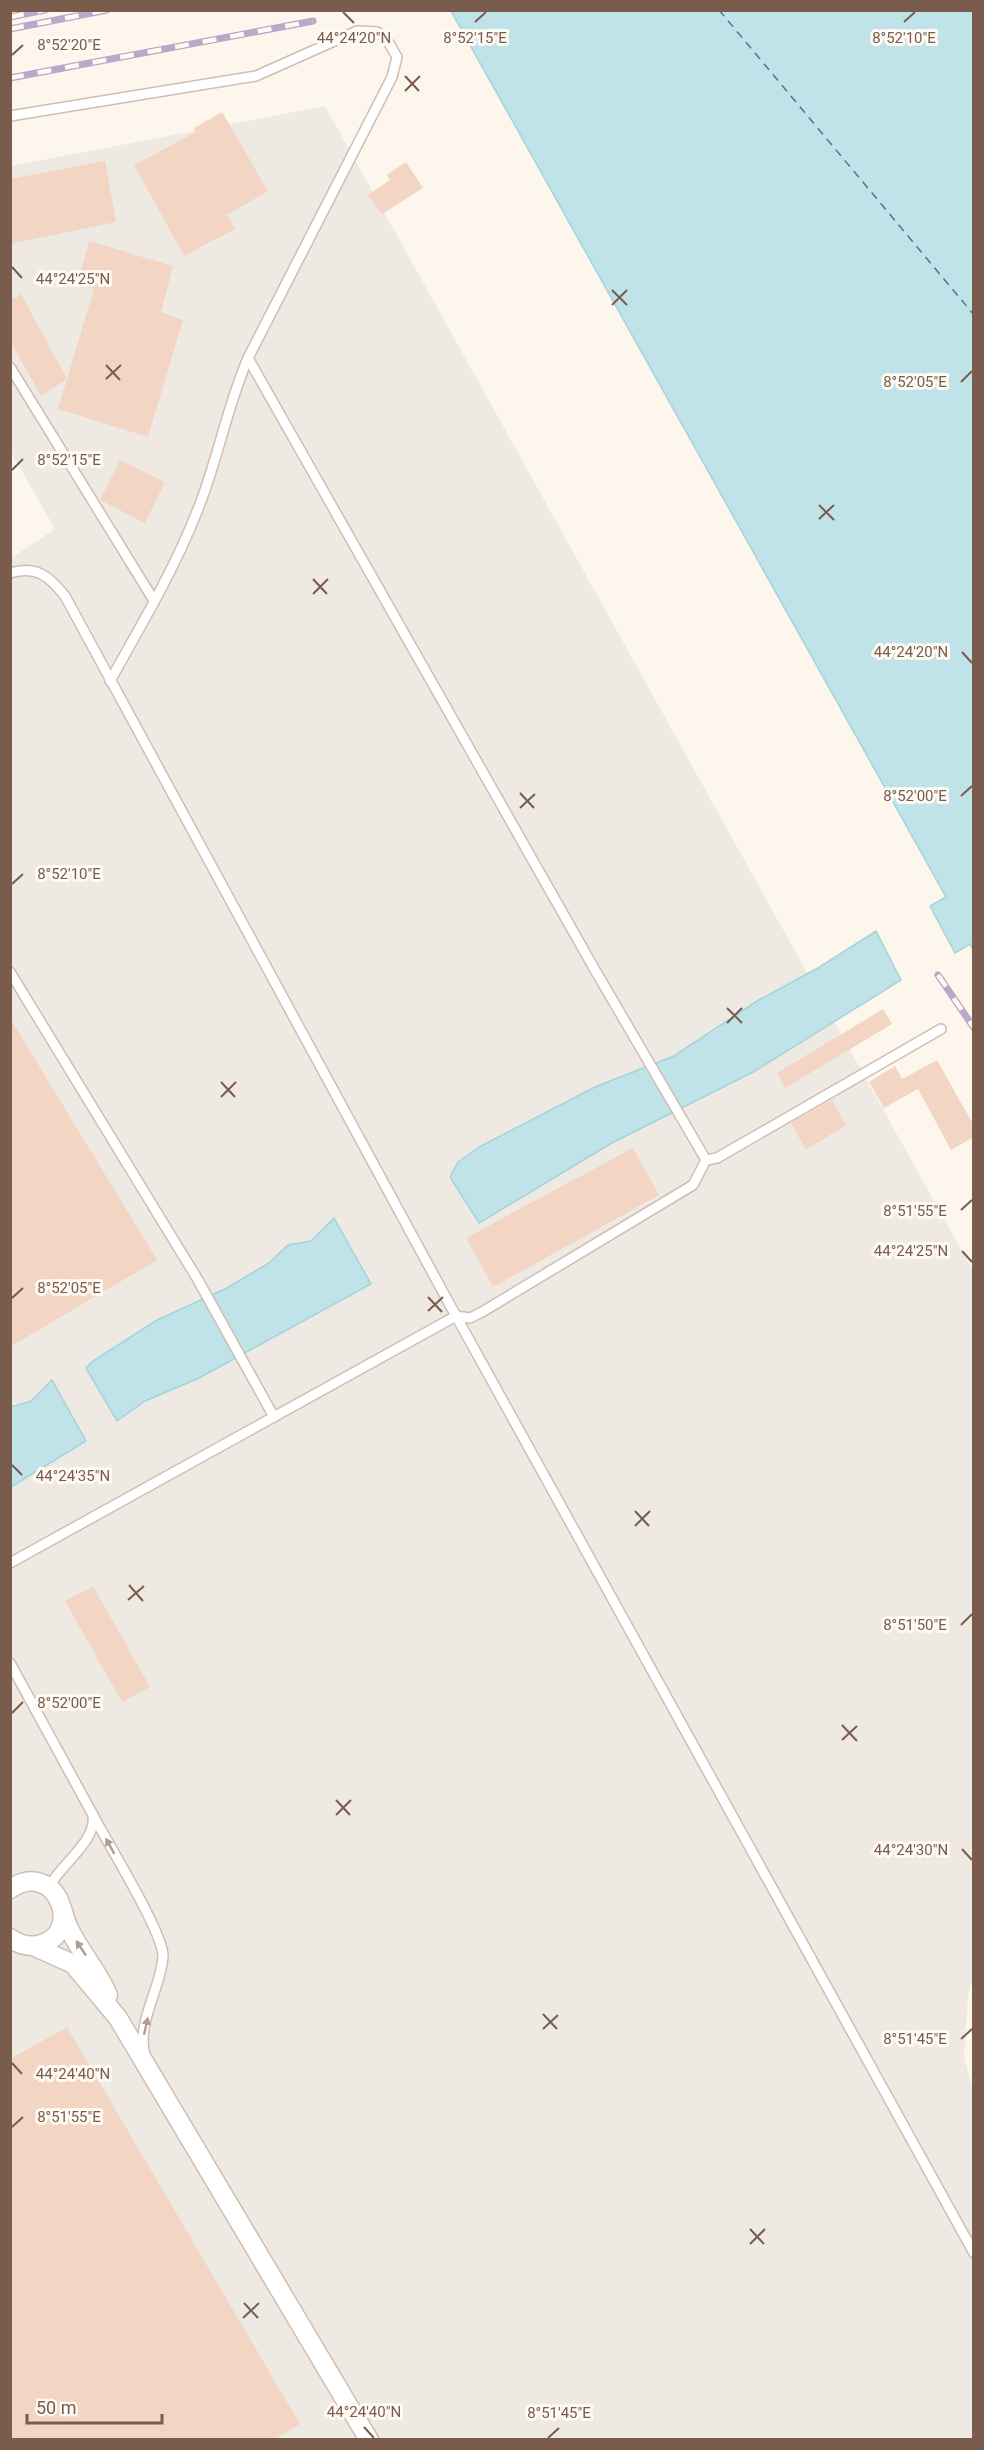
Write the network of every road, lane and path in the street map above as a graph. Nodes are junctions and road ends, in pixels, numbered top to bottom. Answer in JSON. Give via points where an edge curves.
{"nodes":[{"id":1,"x":10,"y":116,"type":"edge"},
{"id":2,"x":248,"y":358,"type":"junction"},
{"id":3,"x":10,"y":367,"type":"edge"},
{"id":4,"x":10,"y":573,"type":"edge"},
{"id":5,"x":153,"y":599,"type":"junction"},
{"id":6,"x":110,"y":681,"type":"junction"},
{"id":7,"x":10,"y":972,"type":"edge"},
{"id":8,"x":941,"y":1029,"type":"dead end"},
{"id":9,"x":706,"y":1160,"type":"junction"},
{"id":10,"x":456,"y":1316,"type":"junction"},
{"id":11,"x":274,"y":1417,"type":"junction"},
{"id":12,"x":10,"y":1563,"type":"edge"},
{"id":13,"x":10,"y":1663,"type":"edge"},
{"id":14,"x":93,"y":1815,"type":"junction"},
{"id":15,"x":16,"y":1882,"type":"edge"},
{"id":16,"x":49,"y":1887,"type":"junction"},
{"id":17,"x":63,"y":1909,"type":"junction"},
{"id":18,"x":10,"y":1938,"type":"edge"},
{"id":19,"x":33,"y":1946,"type":"junction"},
{"id":20,"x":118,"y":2018,"type":"junction"},
{"id":21,"x":156,"y":2082,"type":"junction"},
{"id":22,"x":974,"y":2253,"type":"edge"},
{"id":23,"x":369,"y":2439,"type":"edge"}],
"edges":[{"from":1,"to":2,"type":"lane","via":[[256,75],[357,31],[377,32],[386,38],[397,57],[392,77]]},
{"from":2,"to":5,"type":"lane","via":[[231,397],[197,512]]},
{"from":2,"to":9,"type":"lane"},
{"from":3,"to":5,"type":"lane"},
{"from":4,"to":6,"type":"lane","via":[[36,571],[55,583]]},
{"from":5,"to":6,"type":"lane"},
{"from":6,"to":10,"type":"lane"},
{"from":7,"to":11,"type":"lane","via":[[198,1280]]},
{"from":8,"to":9,"type":"lane","via":[[717,1158]]},
{"from":9,"to":10,"type":"lane","via":[[693,1185],[482,1312],[470,1318]]},
{"from":10,"to":11,"type":"lane"},
{"from":10,"to":22,"type":"lane"},
{"from":11,"to":12,"type":"lane"},
{"from":13,"to":14,"type":"lane"},
{"from":14,"to":16,"type":"lane","via":[[89,1837],[57,1872]]},
{"from":21,"to":14,"type":"lane","one_way":true,"via":[[146,2058],[143,2034],[162,1964],[160,1940]]},
{"from":15,"to":16,"type":"street"},
{"from":16,"to":17,"type":"street"},
{"from":17,"to":19,"type":"street","via":[[57,1934]]},
{"from":20,"to":17,"type":"street","one_way":true,"via":[[98,1973],[69,1930]]},
{"from":18,"to":19,"type":"street"},
{"from":19,"to":20,"type":"street","via":[[73,1965]]},
{"from":20,"to":21,"type":"street"},
{"from":21,"to":23,"type":"street"}]}
